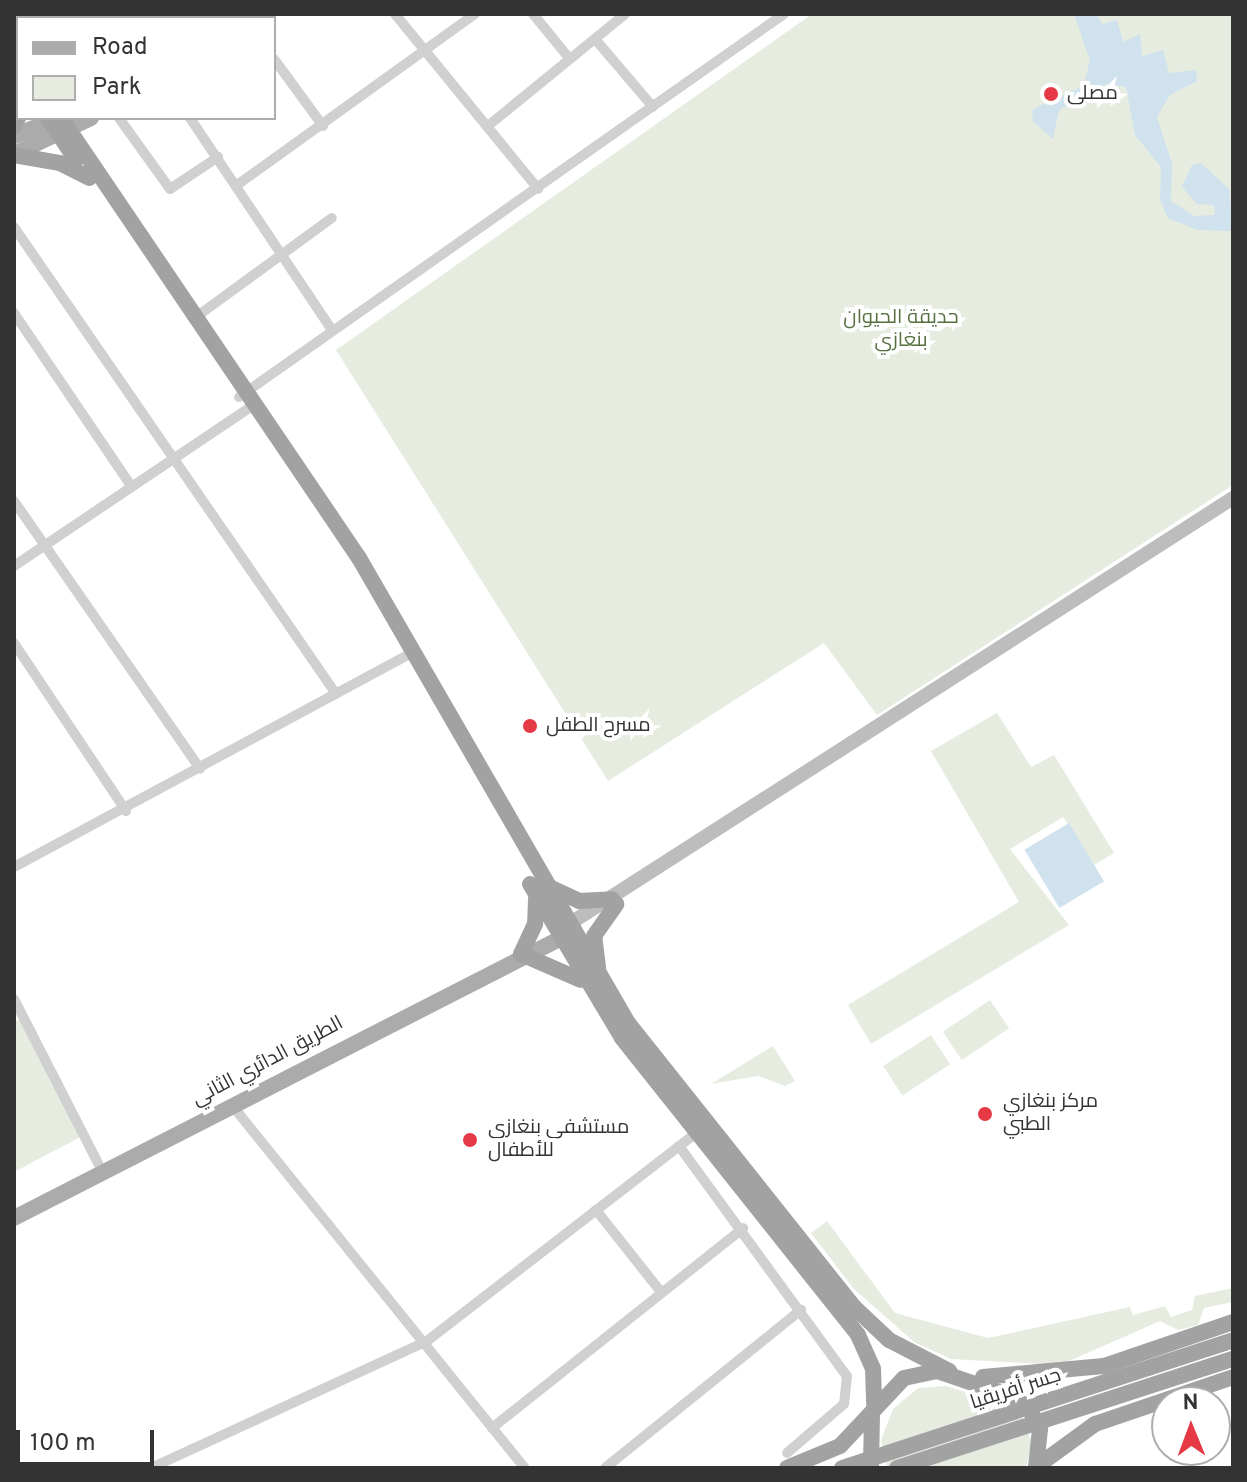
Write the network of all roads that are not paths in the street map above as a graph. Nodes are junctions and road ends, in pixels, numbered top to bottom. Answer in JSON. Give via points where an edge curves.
{"nodes":[{"id":1,"x":395,"y":14,"type":"edge"},
{"id":2,"x":475,"y":14,"type":"edge"},
{"id":3,"x":533,"y":14,"type":"edge"},
{"id":4,"x":625,"y":14,"type":"edge"},
{"id":5,"x":784,"y":14,"type":"edge"},
{"id":6,"x":595,"y":39,"type":"junction"},
{"id":7,"x":425,"y":52,"type":"junction"},
{"id":8,"x":570,"y":59,"type":"junction"},
{"id":9,"x":276,"y":62,"type":"edge"},
{"id":10,"x":653,"y":107,"type":"junction"},
{"id":11,"x":77,"y":120,"type":"edge"},
{"id":12,"x":120,"y":120,"type":"edge"},
{"id":13,"x":191,"y":120,"type":"edge"},
{"id":14,"x":57,"y":123,"type":"edge"},
{"id":15,"x":489,"y":125,"type":"junction"},
{"id":16,"x":323,"y":126,"type":"junction"},
{"id":17,"x":14,"y":136,"type":"edge"},
{"id":18,"x":14,"y":154,"type":"edge"},
{"id":19,"x":218,"y":157,"type":"junction"},
{"id":20,"x":89,"y":178,"type":"junction"},
{"id":21,"x":237,"y":185,"type":"junction"},
{"id":22,"x":538,"y":189,"type":"junction"},
{"id":23,"x":332,"y":218,"type":"dead end"},
{"id":24,"x":14,"y":227,"type":"edge"},
{"id":25,"x":281,"y":256,"type":"junction"},
{"id":26,"x":14,"y":313,"type":"edge"},
{"id":27,"x":196,"y":317,"type":"junction"},
{"id":28,"x":332,"y":330,"type":"junction"},
{"id":29,"x":247,"y":400,"type":"junction"},
{"id":30,"x":173,"y":459,"type":"junction"},
{"id":31,"x":132,"y":487,"type":"junction"},
{"id":32,"x":1233,"y":498,"type":"edge"},
{"id":33,"x":14,"y":501,"type":"edge"},
{"id":34,"x":1233,"y":509,"type":"edge"},
{"id":35,"x":45,"y":546,"type":"junction"},
{"id":36,"x":14,"y":566,"type":"edge"},
{"id":37,"x":14,"y":643,"type":"edge"},
{"id":38,"x":407,"y":655,"type":"junction"},
{"id":39,"x":336,"y":694,"type":"junction"},
{"id":40,"x":200,"y":769,"type":"junction"},
{"id":41,"x":126,"y":811,"type":"junction"},
{"id":42,"x":14,"y":867,"type":"edge"},
{"id":43,"x":539,"y":888,"type":"junction"},
{"id":44,"x":614,"y":901,"type":"junction"},
{"id":45,"x":563,"y":932,"type":"junction"},
{"id":46,"x":521,"y":954,"type":"junction"},
{"id":47,"x":583,"y":982,"type":"junction"},
{"id":48,"x":605,"y":988,"type":"junction"},
{"id":49,"x":14,"y":999,"type":"edge"},
{"id":50,"x":231,"y":1104,"type":"junction"},
{"id":51,"x":697,"y":1132,"type":"junction"},
{"id":52,"x":679,"y":1146,"type":"junction"},
{"id":53,"x":102,"y":1171,"type":"junction"},
{"id":54,"x":596,"y":1210,"type":"junction"},
{"id":55,"x":14,"y":1218,"type":"edge"},
{"id":56,"x":743,"y":1228,"type":"junction"},
{"id":57,"x":661,"y":1292,"type":"junction"},
{"id":58,"x":801,"y":1310,"type":"junction"},
{"id":59,"x":1233,"y":1322,"type":"edge"},
{"id":60,"x":1233,"y":1340,"type":"edge"},
{"id":61,"x":427,"y":1341,"type":"junction"},
{"id":62,"x":1233,"y":1359,"type":"edge"},
{"id":63,"x":949,"y":1371,"type":"junction"},
{"id":64,"x":969,"y":1377,"type":"junction"},
{"id":65,"x":1233,"y":1377,"type":"edge"},
{"id":66,"x":873,"y":1410,"type":"junction"},
{"id":67,"x":492,"y":1428,"type":"junction"},
{"id":68,"x":787,"y":1460,"type":"edge"},
{"id":69,"x":151,"y":1468,"type":"edge"},
{"id":70,"x":525,"y":1468,"type":"edge"},
{"id":71,"x":605,"y":1468,"type":"edge"},
{"id":72,"x":842,"y":1468,"type":"edge"},
{"id":73,"x":872,"y":1468,"type":"edge"},
{"id":74,"x":897,"y":1468,"type":"edge"},
{"id":75,"x":1036,"y":1468,"type":"edge"}],
"edges":[{"from":1,"to":7,"type":"street"},
{"from":2,"to":7,"type":"street"},
{"from":3,"to":8,"type":"street"},
{"from":4,"to":6,"type":"street"},
{"from":5,"to":10,"type":"street"},
{"from":6,"to":8,"type":"street"},
{"from":6,"to":10,"type":"street"},
{"from":7,"to":15,"type":"street"},
{"from":7,"to":16,"type":"street"},
{"from":8,"to":15,"type":"street"},
{"from":9,"to":16,"type":"street"},
{"from":10,"to":22,"type":"street"},
{"from":11,"to":14,"type":"main road"},
{"from":12,"to":19,"type":"street","via":[[170,189]]},
{"from":13,"to":19,"type":"street"},
{"from":14,"to":17,"type":"main road"},
{"from":14,"to":18,"type":"main road"},
{"from":14,"to":20,"type":"highway"},
{"from":14,"to":27,"type":"highway"},
{"from":15,"to":22,"type":"street"},
{"from":16,"to":21,"type":"street"},
{"from":18,"to":20,"type":"highway","via":[[52,160]]},
{"from":19,"to":21,"type":"street"},
{"from":20,"to":29,"type":"highway"},
{"from":21,"to":25,"type":"street"},
{"from":22,"to":28,"type":"street"},
{"from":23,"to":25,"type":"street"},
{"from":24,"to":30,"type":"street"},
{"from":25,"to":27,"type":"street"},
{"from":25,"to":28,"type":"street"},
{"from":26,"to":31,"type":"street"},
{"from":27,"to":29,"type":"highway"},
{"from":28,"to":29,"type":"street"},
{"from":29,"to":30,"type":"street"},
{"from":29,"to":38,"type":"highway"},
{"from":29,"to":43,"type":"highway","via":[[393,614]]},
{"from":30,"to":31,"type":"street"},
{"from":30,"to":39,"type":"street"},
{"from":31,"to":35,"type":"street"},
{"from":32,"to":44,"type":"main road"},
{"from":33,"to":35,"type":"street"},
{"from":34,"to":44,"type":"main road"},
{"from":35,"to":36,"type":"street"},
{"from":35,"to":40,"type":"street"},
{"from":37,"to":41,"type":"street"},
{"from":38,"to":39,"type":"street"},
{"from":38,"to":43,"type":"highway"},
{"from":39,"to":40,"type":"street"},
{"from":40,"to":41,"type":"street"},
{"from":41,"to":42,"type":"street"},
{"from":43,"to":44,"type":"highway","via":[[565,898]]},
{"from":43,"to":45,"type":"highway"},
{"from":43,"to":46,"type":"highway","via":[[535,924]]},
{"from":44,"to":45,"type":"main road"},
{"from":44,"to":48,"type":"highway","via":[[594,936]]},
{"from":45,"to":46,"type":"main road","name":"الطريق الدائري الثاني"},
{"from":45,"to":47,"type":"highway"},
{"from":45,"to":48,"type":"highway"},
{"from":46,"to":47,"type":"highway"},
{"from":46,"to":50,"type":"main road","name":"الطريق الدائري الثاني"},
{"from":47,"to":51,"type":"highway"},
{"from":48,"to":63,"type":"highway","via":[[854,1307],[889,1340]]},
{"from":49,"to":53,"type":"street"},
{"from":50,"to":53,"type":"main road","name":"الطريق الدائري الثاني"},
{"from":50,"to":61,"type":"street"},
{"from":51,"to":52,"type":"street"},
{"from":51,"to":66,"type":"highway","via":[[858,1335],[873,1369]]},
{"from":52,"to":54,"type":"street"},
{"from":52,"to":56,"type":"street"},
{"from":53,"to":55,"type":"main road","name":"الطريق الدائري الثاني"},
{"from":54,"to":57,"type":"street"},
{"from":54,"to":61,"type":"street"},
{"from":56,"to":57,"type":"street"},
{"from":56,"to":58,"type":"street"},
{"from":57,"to":67,"type":"street"},
{"from":58,"to":68,"type":"street","via":[[843,1369],[849,1389],[844,1404]]},
{"from":58,"to":71,"type":"street"},
{"from":59,"to":64,"type":"highway","via":[[1104,1366]]},
{"from":60,"to":72,"type":"highway","name":"جسر أفريقيا"},
{"from":61,"to":67,"type":"street"},
{"from":61,"to":69,"type":"street"},
{"from":62,"to":74,"type":"highway","name":"جسر أفريقيا"},
{"from":63,"to":64,"type":"highway"},
{"from":63,"to":66,"type":"highway","via":[[904,1378]]},
{"from":64,"to":75,"type":"highway","via":[[1012,1393],[1035,1412]]},
{"from":65,"to":75,"type":"highway","via":[[1095,1424]]},
{"from":66,"to":68,"type":"highway","via":[[840,1446]]},
{"from":66,"to":73,"type":"highway"},
{"from":67,"to":70,"type":"street"}]}
